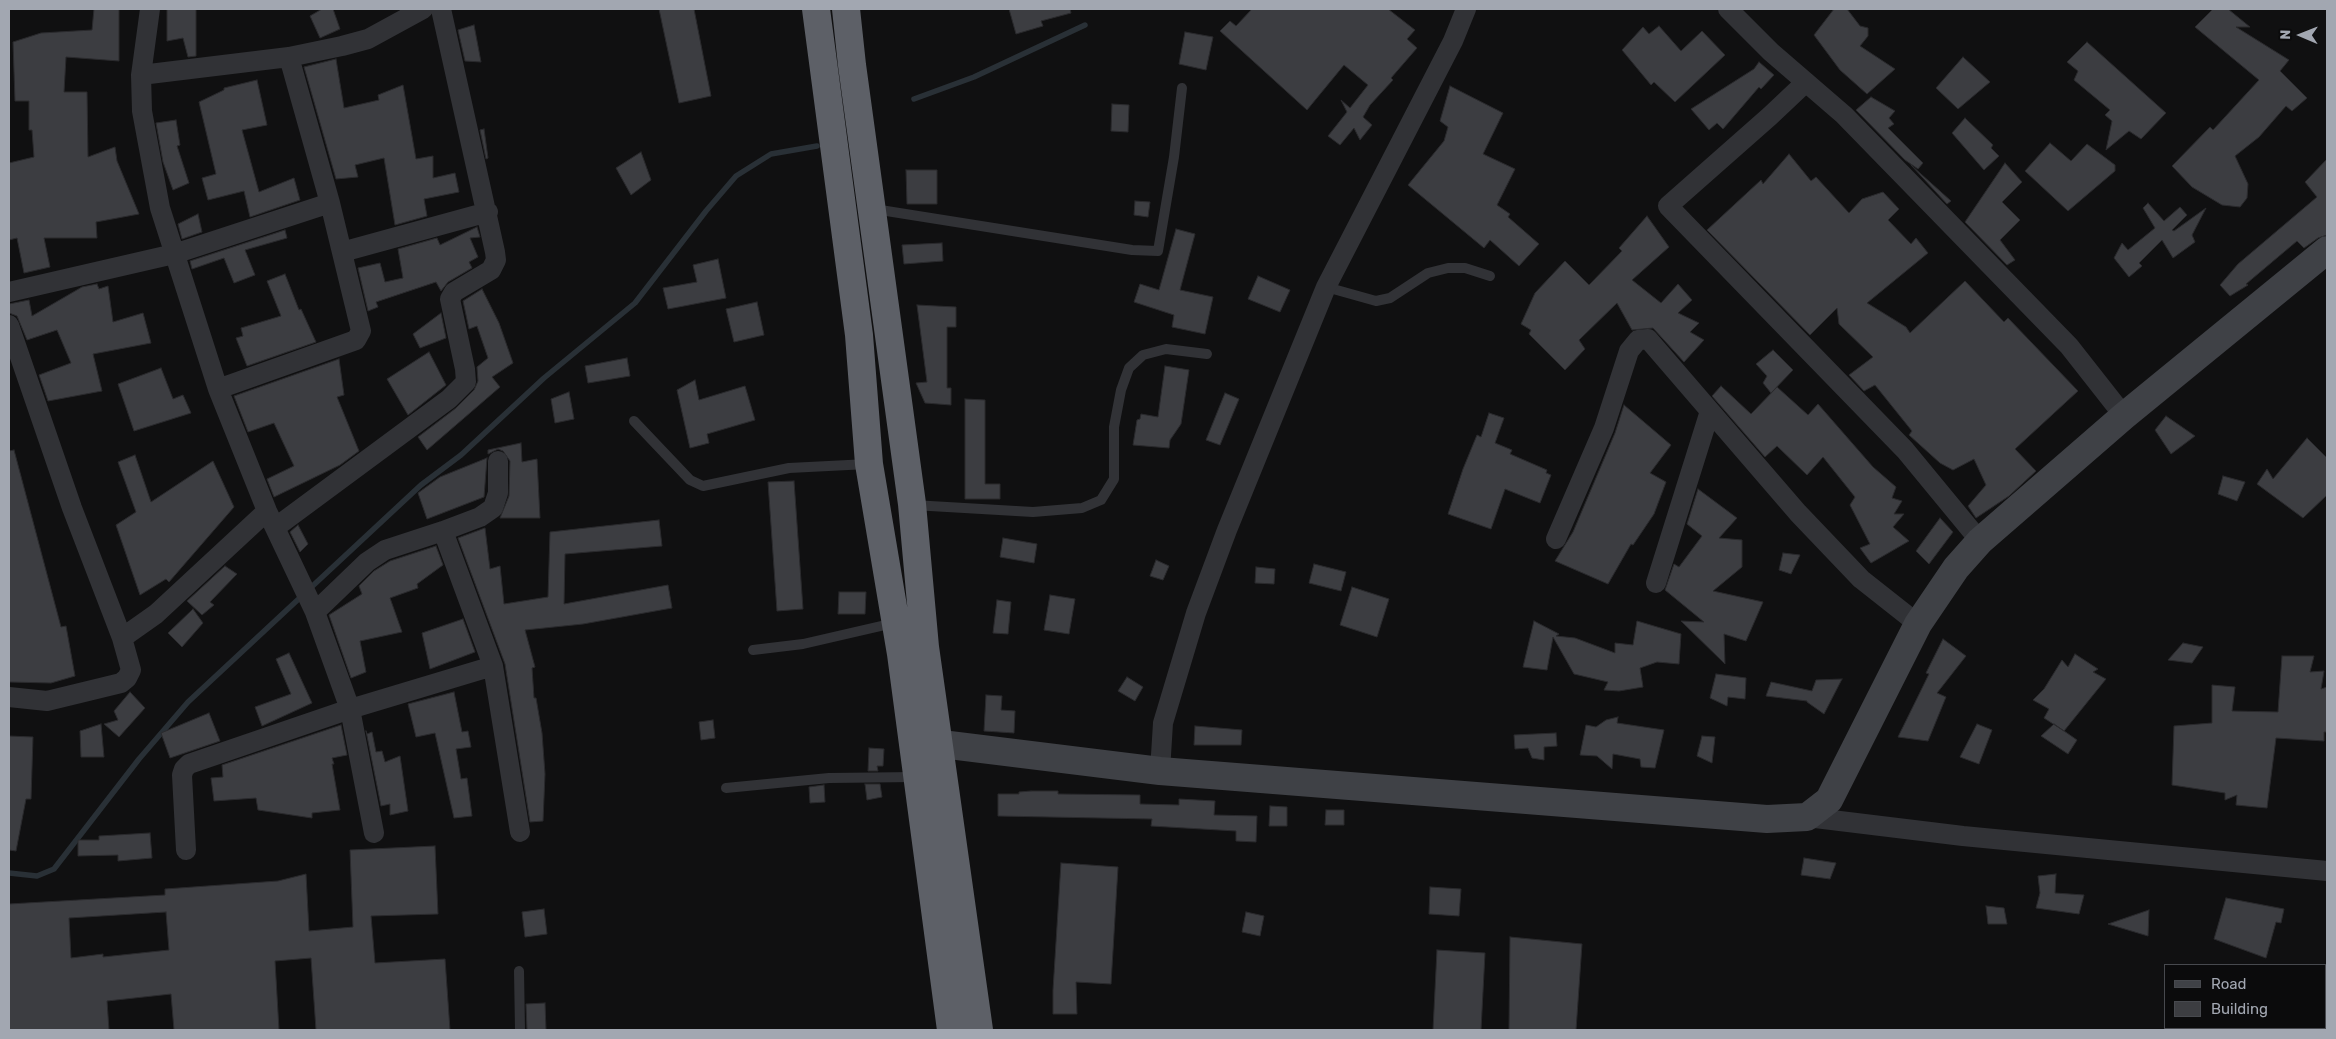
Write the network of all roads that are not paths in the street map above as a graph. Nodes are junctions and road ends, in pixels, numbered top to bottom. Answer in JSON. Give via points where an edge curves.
{"nodes":[{"id":1,"x":150,"y":9,"type":"edge"},
{"id":2,"x":423,"y":9,"type":"edge"},
{"id":3,"x":441,"y":9,"type":"edge"},
{"id":4,"x":816,"y":9,"type":"edge"},
{"id":5,"x":846,"y":9,"type":"edge"},
{"id":6,"x":1466,"y":9,"type":"edge"},
{"id":7,"x":1728,"y":9,"type":"edge"},
{"id":8,"x":289,"y":57,"type":"junction"},
{"id":9,"x":141,"y":75,"type":"junction"},
{"id":10,"x":1806,"y":82,"type":"junction"},
{"id":11,"x":1182,"y":88,"type":"dead end"},
{"id":12,"x":330,"y":203,"type":"junction"},
{"id":13,"x":873,"y":209,"type":"junction"},
{"id":14,"x":488,"y":212,"type":"junction"},
{"id":15,"x":2327,"y":250,"type":"edge"},
{"id":16,"x":342,"y":252,"type":"junction"},
{"id":17,"x":174,"y":254,"type":"junction"},
{"id":18,"x":1490,"y":276,"type":"dead end"},
{"id":19,"x":1326,"y":287,"type":"junction"},
{"id":20,"x":9,"y":292,"type":"edge"},
{"id":21,"x":9,"y":325,"type":"edge"},
{"id":22,"x":1207,"y":354,"type":"dead end"},
{"id":23,"x":218,"y":389,"type":"junction"},
{"id":24,"x":1710,"y":411,"type":"junction"},
{"id":25,"x":2124,"y":416,"type":"junction"},
{"id":26,"x":634,"y":421,"type":"dead end"},
{"id":27,"x":498,"y":461,"type":"dead end"},
{"id":28,"x":869,"y":464,"type":"junction"},
{"id":29,"x":912,"y":504,"type":"junction"},
{"id":30,"x":271,"y":519,"type":"junction"},
{"id":31,"x":443,"y":532,"type":"junction"},
{"id":32,"x":1556,"y":539,"type":"dead end"},
{"id":33,"x":1980,"y":541,"type":"junction"},
{"id":34,"x":1656,"y":583,"type":"dead end"},
{"id":35,"x":316,"y":612,"type":"junction"},
{"id":36,"x":895,"y":623,"type":"junction"},
{"id":37,"x":1918,"y":624,"type":"junction"},
{"id":38,"x":122,"y":638,"type":"junction"},
{"id":39,"x":753,"y":650,"type":"dead end"},
{"id":40,"x":493,"y":666,"type":"junction"},
{"id":41,"x":9,"y":697,"type":"edge"},
{"id":42,"x":350,"y":709,"type":"junction"},
{"id":43,"x":912,"y":740,"type":"junction"},
{"id":44,"x":938,"y":743,"type":"junction"},
{"id":45,"x":1160,"y":771,"type":"junction"},
{"id":46,"x":916,"y":777,"type":"junction"},
{"id":47,"x":726,"y":788,"type":"dead end"},
{"id":48,"x":1807,"y":817,"type":"junction"},
{"id":49,"x":520,"y":832,"type":"dead end"},
{"id":50,"x":374,"y":833,"type":"dead end"},
{"id":51,"x":186,"y":850,"type":"dead end"},
{"id":52,"x":2327,"y":871,"type":"edge"},
{"id":53,"x":519,"y":971,"type":"dead end"},
{"id":54,"x":520,"y":1030,"type":"edge"},
{"id":55,"x":951,"y":1030,"type":"edge"},
{"id":56,"x":979,"y":1030,"type":"edge"}],
"edges":[{"from":1,"to":9,"type":"street"},
{"from":2,"to":8,"type":"street","via":[[368,39]]},
{"from":3,"to":14,"type":"street"},
{"from":4,"to":28,"type":"highway","via":[[859,335]]},
{"from":5,"to":13,"type":"highway"},
{"from":6,"to":19,"type":"street","via":[[1453,41]]},
{"from":7,"to":10,"type":"street"},
{"from":8,"to":9,"type":"street"},
{"from":8,"to":12,"type":"street"},
{"from":9,"to":17,"type":"street","via":[[142,111],[160,208]]},
{"from":10,"to":25,"type":"street","via":[[1844,115],[2069,346]]},
{"from":10,"to":33,"type":"street","via":[[1668,206],[1905,450]]},
{"from":11,"to":13,"type":"lane","via":[[1158,250],[1132,250]]},
{"from":12,"to":16,"type":"street"},
{"from":12,"to":17,"type":"street"},
{"from":13,"to":29,"type":"highway"},
{"from":14,"to":16,"type":"street"},
{"from":14,"to":30,"type":"street","via":[[494,265],[454,292],[450,299],[465,369],[466,382],[462,388]]},
{"from":15,"to":25,"type":"main road"},
{"from":16,"to":23,"type":"street","via":[[361,330],[356,340]]},
{"from":17,"to":20,"type":"street"},
{"from":17,"to":23,"type":"street"},
{"from":18,"to":19,"type":"lane","via":[[1465,268],[1448,268],[1428,273],[1390,298],[1376,301]]},
{"from":19,"to":45,"type":"street","via":[[1196,613],[1163,723]]},
{"from":21,"to":38,"type":"street","via":[[72,508]]},
{"from":22,"to":29,"type":"lane","via":[[1166,349],[1143,355],[1129,368],[1114,427],[1114,479],[1102,500],[1082,508],[1033,512]]},
{"from":23,"to":30,"type":"street"},
{"from":24,"to":32,"type":"street","via":[[1652,342],[1638,340],[1629,352],[1604,428]]},
{"from":24,"to":34,"type":"street"},
{"from":24,"to":37,"type":"street","via":[[1798,513],[1862,579]]},
{"from":25,"to":33,"type":"main road"},
{"from":26,"to":28,"type":"lane","via":[[690,480],[703,486],[789,468]]},
{"from":27,"to":31,"type":"street","via":[[498,493],[493,508]]},
{"from":28,"to":36,"type":"highway"},
{"from":29,"to":44,"type":"highway","via":[[925,647]]},
{"from":30,"to":35,"type":"street"},
{"from":30,"to":38,"type":"street"},
{"from":31,"to":35,"type":"street","via":[[385,550],[367,562]]},
{"from":31,"to":40,"type":"street"},
{"from":33,"to":37,"type":"main road","via":[[1956,568]]},
{"from":35,"to":42,"type":"street"},
{"from":36,"to":39,"type":"lane","via":[[803,644]]},
{"from":36,"to":43,"type":"highway"},
{"from":37,"to":48,"type":"main road","via":[[1829,800]]},
{"from":38,"to":41,"type":"street","via":[[130,670],[121,683],[47,701]]},
{"from":40,"to":42,"type":"street"},
{"from":40,"to":49,"type":"street"},
{"from":42,"to":50,"type":"street"},
{"from":42,"to":51,"type":"street","via":[[189,764],[182,775]]},
{"from":43,"to":44,"type":"main road"},
{"from":43,"to":46,"type":"highway"},
{"from":44,"to":45,"type":"main road"},
{"from":44,"to":56,"type":"highway"},
{"from":45,"to":48,"type":"main road","via":[[1767,818]]},
{"from":46,"to":47,"type":"lane","via":[[828,778]]},
{"from":46,"to":55,"type":"highway"},
{"from":48,"to":52,"type":"street","via":[[1963,836]]},
{"from":53,"to":54,"type":"lane"}]}
